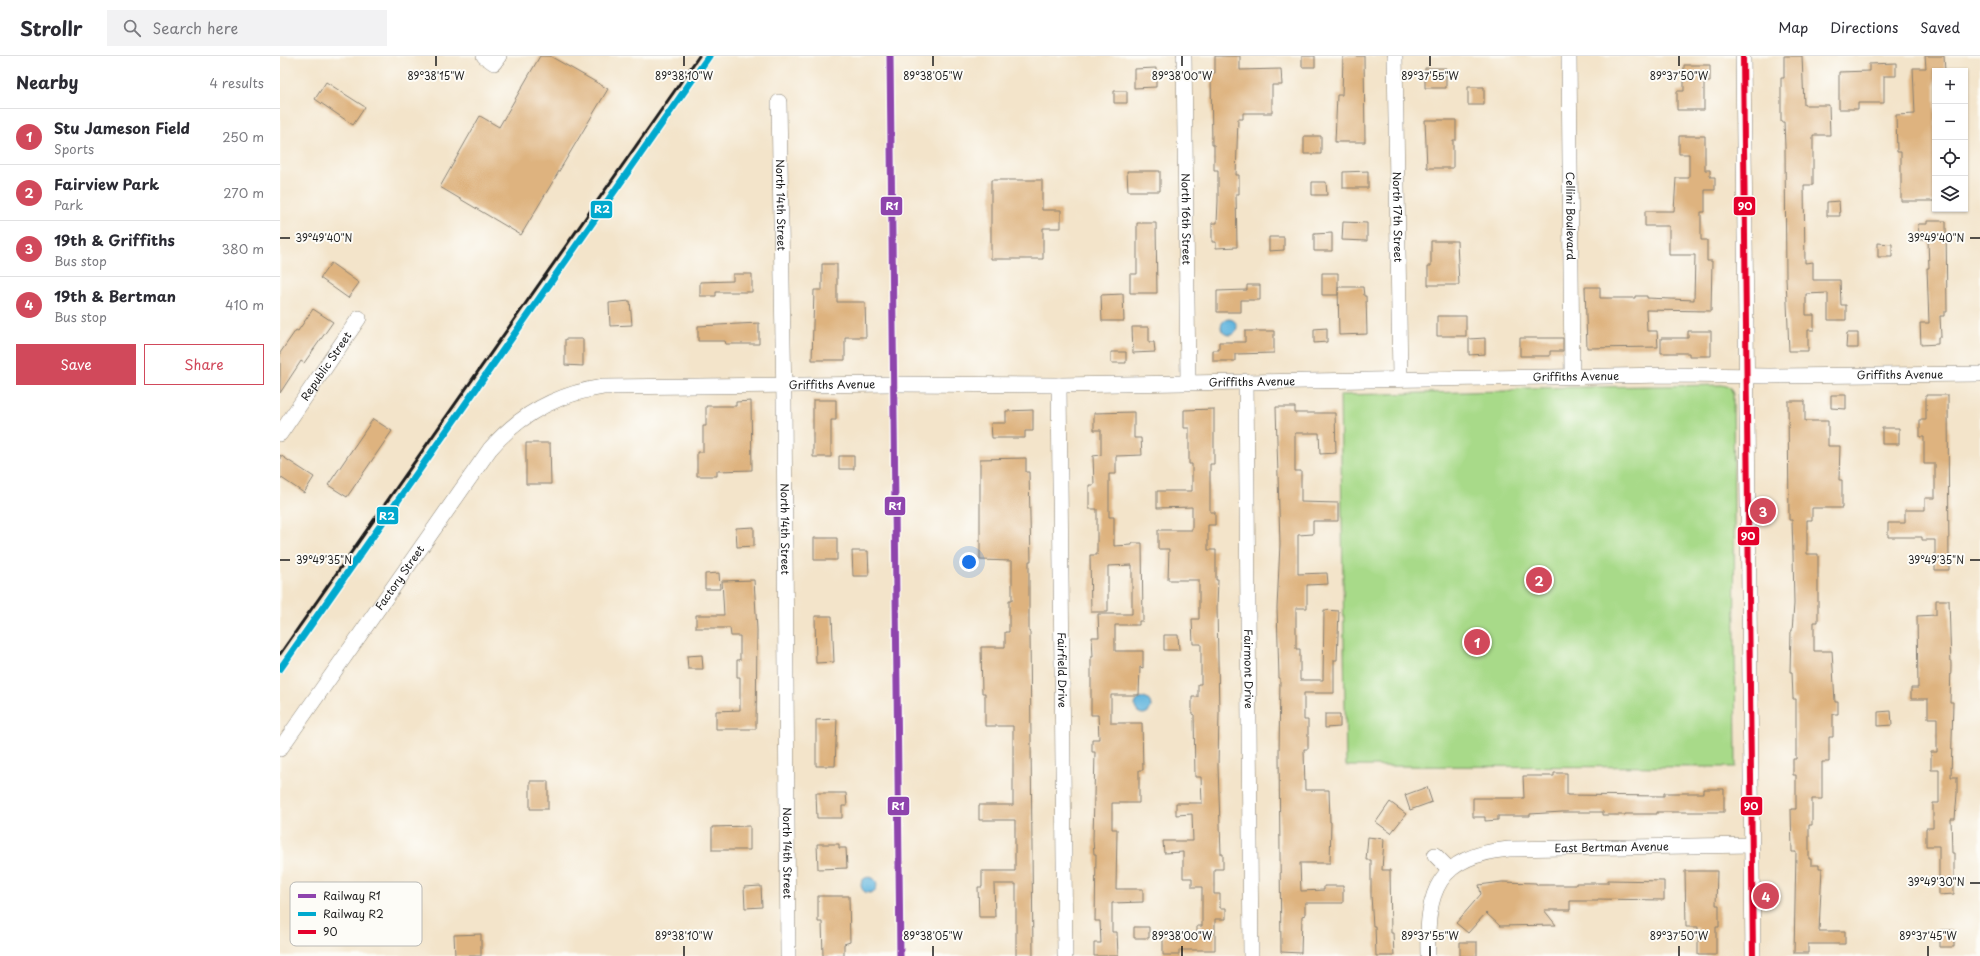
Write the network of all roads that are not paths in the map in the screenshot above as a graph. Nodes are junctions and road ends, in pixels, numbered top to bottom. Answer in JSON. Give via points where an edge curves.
{"nodes":[{"id":1,"x":1184,"y":56,"type":"edge"},
{"id":2,"x":1395,"y":56,"type":"edge"},
{"id":3,"x":1570,"y":56,"type":"edge"},
{"id":4,"x":1743,"y":56,"type":"edge"},
{"id":5,"x":778,"y":102,"type":"dead end"},
{"id":6,"x":359,"y":318,"type":"dead end"},
{"id":7,"x":1980,"y":374,"type":"edge"},
{"id":8,"x":1746,"y":375,"type":"junction"},
{"id":9,"x":1572,"y":376,"type":"junction"},
{"id":10,"x":1400,"y":379,"type":"junction"},
{"id":11,"x":1246,"y":381,"type":"junction"},
{"id":12,"x":1188,"y":382,"type":"junction"},
{"id":13,"x":783,"y":385,"type":"junction"},
{"id":14,"x":1059,"y":385,"type":"junction"},
{"id":15,"x":528,"y":413,"type":"joint"},
{"id":16,"x":280,"y":434,"type":"edge"},
{"id":17,"x":280,"y":749,"type":"edge"},
{"id":18,"x":1752,"y":845,"type":"junction"},
{"id":19,"x":1435,"y":855,"type":"dead end"},
{"id":20,"x":1450,"y":870,"type":"junction"},
{"id":21,"x":788,"y":956,"type":"edge"},
{"id":22,"x":1064,"y":956,"type":"edge"},
{"id":23,"x":1251,"y":956,"type":"edge"},
{"id":24,"x":1428,"y":956,"type":"edge"},
{"id":25,"x":1752,"y":956,"type":"edge"}],
"edges":[{"from":1,"to":12,"type":"street","name":"North 16th Street"},
{"from":2,"to":10,"type":"street","name":"North 17th Street"},
{"from":3,"to":9,"type":"street","name":"Cellini Boulevard"},
{"from":4,"to":8,"type":"street"},
{"from":5,"to":13,"type":"street","name":"North 14th Street"},
{"from":6,"to":16,"type":"street","name":"Republic Street"},
{"from":7,"to":8,"type":"street","name":"Griffiths Avenue"},
{"from":8,"to":9,"type":"street","name":"Griffiths Avenue"},
{"from":8,"to":18,"type":"street"},
{"from":9,"to":10,"type":"street","name":"Griffiths Avenue"},
{"from":10,"to":11,"type":"street","name":"Griffiths Avenue"},
{"from":11,"to":12,"type":"street","name":"Griffiths Avenue"},
{"from":11,"to":23,"type":"street","name":"Fairmont Drive"},
{"from":12,"to":14,"type":"street","name":"Griffiths Avenue"},
{"from":13,"to":14,"type":"street","name":"Griffiths Avenue"},
{"from":13,"to":15,"type":"street","name":"Griffiths Avenue","via":[[603,387],[567,395]]},
{"from":13,"to":21,"type":"street","name":"North 14th Street"},
{"from":14,"to":22,"type":"street","name":"Fairfield Drive"},
{"from":15,"to":17,"type":"street","name":"Factory Street","via":[[490,449]]},
{"from":18,"to":20,"type":"street","name":"East Bertman Avenue","via":[[1509,849],[1472,856]]},
{"from":18,"to":25,"type":"street"},
{"from":19,"to":20,"type":"street"},
{"from":20,"to":24,"type":"street","name":"East Bertman Avenue","via":[[1440,879],[1428,914]]}]}
